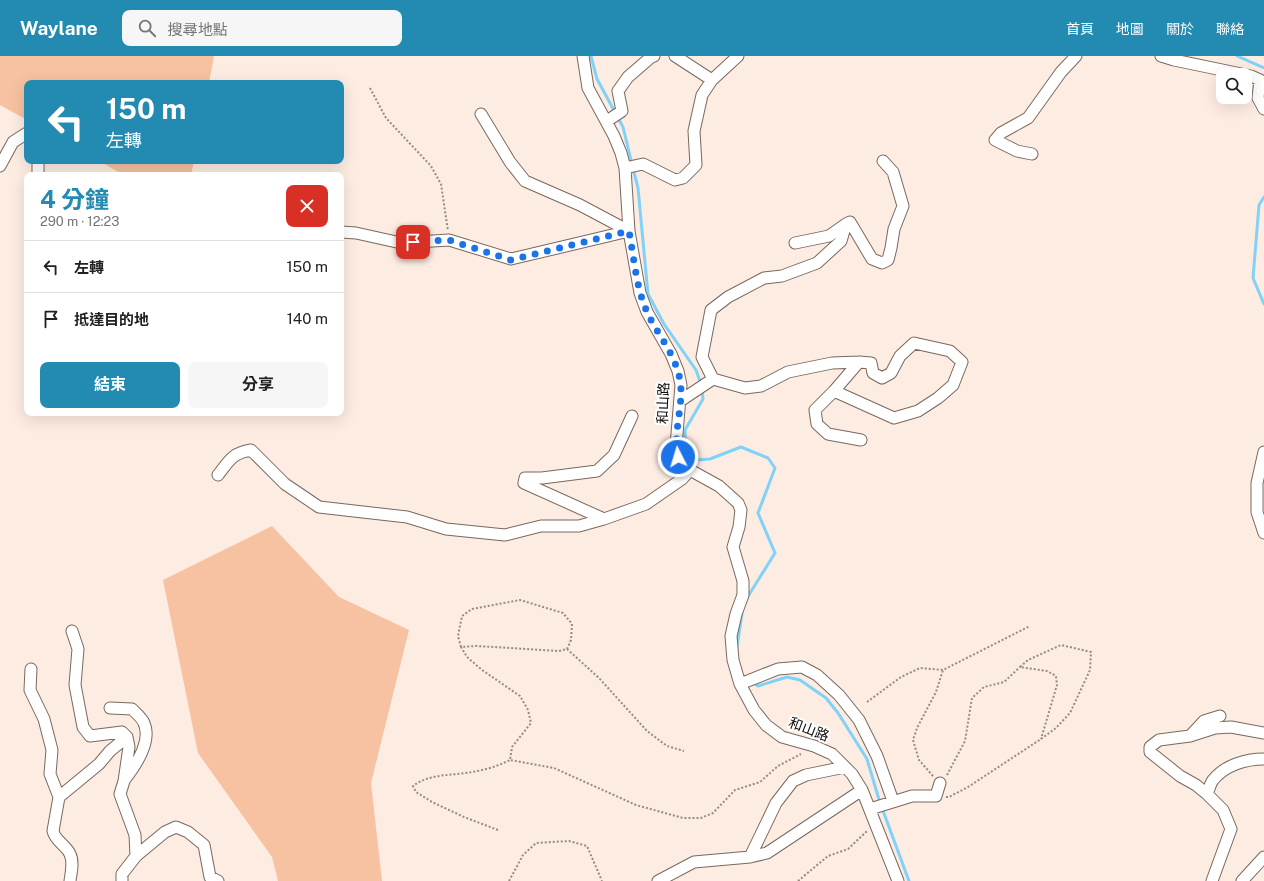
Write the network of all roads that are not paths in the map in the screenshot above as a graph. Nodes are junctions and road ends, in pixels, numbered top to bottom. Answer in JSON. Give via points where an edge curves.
{"nodes":[{"id":1,"x":583,"y":56,"type":"edge"},
{"id":2,"x":654,"y":56,"type":"edge"},
{"id":3,"x":675,"y":56,"type":"edge"},
{"id":4,"x":738,"y":56,"type":"edge"},
{"id":5,"x":1076,"y":56,"type":"edge"},
{"id":6,"x":1161,"y":56,"type":"edge"},
{"id":7,"x":712,"y":80,"type":"junction"},
{"id":8,"x":1264,"y":109,"type":"edge"},
{"id":9,"x":481,"y":114,"type":"dead end"},
{"id":10,"x":607,"y":121,"type":"junction"},
{"id":11,"x":24,"y":135,"type":"edge"},
{"id":12,"x":1032,"y":154,"type":"dead end"},
{"id":13,"x":883,"y":162,"type":"dead end"},
{"id":14,"x":0,"y":166,"type":"edge"},
{"id":15,"x":625,"y":168,"type":"junction"},
{"id":16,"x":846,"y":224,"type":"junction"},
{"id":17,"x":629,"y":231,"type":"junction"},
{"id":18,"x":344,"y":232,"type":"edge"},
{"id":19,"x":795,"y":243,"type":"dead end"},
{"id":20,"x":859,"y":362,"type":"junction"},
{"id":21,"x":713,"y":379,"type":"junction"},
{"id":22,"x":834,"y":390,"type":"junction"},
{"id":23,"x":680,"y":401,"type":"junction"},
{"id":24,"x":632,"y":416,"type":"dead end"},
{"id":25,"x":861,"y":440,"type":"dead end"},
{"id":26,"x":1264,"y":452,"type":"edge"},
{"id":27,"x":690,"y":470,"type":"junction"},
{"id":28,"x":218,"y":476,"type":"dead end"},
{"id":29,"x":604,"y":519,"type":"junction"},
{"id":30,"x":1264,"y":533,"type":"edge"},
{"id":31,"x":72,"y":631,"type":"dead end"},
{"id":32,"x":31,"y":669,"type":"dead end"},
{"id":33,"x":740,"y":684,"type":"junction"},
{"id":34,"x":110,"y":708,"type":"dead end"},
{"id":35,"x":1220,"y":716,"type":"dead end"},
{"id":36,"x":1264,"y":733,"type":"edge"},
{"id":37,"x":1190,"y":736,"type":"junction"},
{"id":38,"x":127,"y":737,"type":"junction"},
{"id":39,"x":1264,"y":760,"type":"edge"},
{"id":40,"x":845,"y":767,"type":"junction"},
{"id":41,"x":124,"y":781,"type":"junction"},
{"id":42,"x":940,"y":783,"type":"road end"},
{"id":43,"x":862,"y":790,"type":"junction"},
{"id":44,"x":1207,"y":794,"type":"junction"},
{"id":45,"x":59,"y":796,"type":"junction"},
{"id":46,"x":893,"y":801,"type":"junction"},
{"id":47,"x":870,"y":809,"type":"junction"},
{"id":48,"x":136,"y":856,"type":"junction"},
{"id":49,"x":750,"y":857,"type":"junction"},
{"id":50,"x":1264,"y":857,"type":"edge"},
{"id":51,"x":70,"y":881,"type":"edge"},
{"id":52,"x":122,"y":881,"type":"edge"},
{"id":53,"x":218,"y":881,"type":"edge"},
{"id":54,"x":658,"y":881,"type":"edge"},
{"id":55,"x":898,"y":881,"type":"edge"},
{"id":56,"x":1212,"y":881,"type":"edge"},
{"id":57,"x":1242,"y":881,"type":"edge"}],
"edges":[{"from":1,"to":10,"type":"street","name":"和山路","via":[[588,88]]},
{"from":2,"to":10,"type":"street","via":[[628,77],[618,91],[622,111]]},
{"from":3,"to":7,"type":"street"},
{"from":4,"to":7,"type":"street"},
{"from":5,"to":12,"type":"street","via":[[1061,72],[1028,118],[1001,132],[995,140],[1017,151]]},
{"from":6,"to":8,"type":"street","via":[[1260,80],[1258,98]]},
{"from":7,"to":15,"type":"street","via":[[702,94],[694,131],[696,165],[684,178],[675,180],[643,164]]},
{"from":9,"to":17,"type":"street","via":[[510,162],[525,181],[580,205]]},
{"from":10,"to":15,"type":"street","name":"和山路"},
{"from":11,"to":14,"type":"street","via":[[13,142]]},
{"from":13,"to":16,"type":"street","via":[[893,172],[902,206],[888,260],[882,263],[872,259],[850,222]]},
{"from":15,"to":17,"type":"street","name":"和山路"},
{"from":16,"to":19,"type":"street","via":[[829,236]]},
{"from":16,"to":21,"type":"street","via":[[841,241],[817,263],[782,276],[764,278],[728,297],[711,310],[702,357]]},
{"from":17,"to":18,"type":"street","via":[[511,260],[449,240],[401,243]]},
{"from":17,"to":23,"type":"street","name":"和山路","via":[[640,293],[647,312],[678,371],[681,385]]},
{"from":20,"to":21,"type":"street","via":[[832,363],[788,372],[761,386],[745,388]]},
{"from":20,"to":22,"type":"street"},
{"from":20,"to":22,"type":"street","via":[[871,363],[873,373],[882,378],[891,373],[900,356],[914,343],[950,351],[962,362],[953,385],[938,398],[918,411],[894,418]]},
{"from":21,"to":23,"type":"street"},
{"from":22,"to":25,"type":"street","via":[[815,410],[817,424],[828,434]]},
{"from":23,"to":27,"type":"street","name":"和山路","via":[[676,446],[678,457]]},
{"from":24,"to":29,"type":"street","via":[[614,455],[597,471],[525,478],[524,483]]},
{"from":26,"to":30,"type":"street","via":[[1257,483],[1257,512]]},
{"from":27,"to":29,"type":"street","via":[[682,479],[646,504]]},
{"from":27,"to":33,"type":"street","name":"和山路","via":[[719,486],[738,503],[741,510],[733,547],[743,581],[743,595],[731,636],[733,660]]},
{"from":28,"to":29,"type":"street","via":[[231,457],[239,452],[251,450],[285,484],[319,507],[407,518],[446,528],[505,535],[541,526],[579,526]]},
{"from":31,"to":38,"type":"street","via":[[78,649],[75,685],[83,727],[90,736],[122,732]]},
{"from":32,"to":45,"type":"street","via":[[30,690],[44,718],[52,750],[50,774]]},
{"from":33,"to":40,"type":"street","name":"和山路","via":[[754,710],[766,725],[782,737],[832,754]]},
{"from":33,"to":46,"type":"street","via":[[778,668],[802,667],[817,676],[839,695],[859,720],[877,756]]},
{"from":34,"to":41,"type":"street","via":[[132,708],[144,721],[147,732],[142,753]]},
{"from":35,"to":37,"type":"street","via":[[1204,721]]},
{"from":36,"to":37,"type":"street","via":[[1231,727],[1215,728]]},
{"from":37,"to":44,"type":"street","via":[[1158,740],[1150,747],[1150,752]]},
{"from":38,"to":41,"type":"street","via":[[129,748]]},
{"from":38,"to":45,"type":"street","via":[[99,764]]},
{"from":39,"to":44,"type":"street","via":[[1250,759],[1222,771],[1213,781]]},
{"from":40,"to":43,"type":"street","name":"和山路"},
{"from":40,"to":49,"type":"street","via":[[806,775],[793,781],[776,803]]},
{"from":41,"to":48,"type":"street","via":[[120,794],[134,835]]},
{"from":42,"to":46,"type":"street","via":[[936,796],[912,796]]},
{"from":43,"to":47,"type":"street","name":"和山路"},
{"from":43,"to":49,"type":"street","via":[[767,853]]},
{"from":44,"to":56,"type":"street","via":[[1223,810],[1231,829]]},
{"from":45,"to":51,"type":"street","via":[[53,831],[54,836],[70,854]]},
{"from":46,"to":47,"type":"street"},
{"from":47,"to":55,"type":"street","name":"和山路"},
{"from":48,"to":52,"type":"street","via":[[122,874]]},
{"from":48,"to":53,"type":"street","via":[[165,832],[176,827],[188,832],[204,845],[210,877]]},
{"from":49,"to":54,"type":"street","via":[[694,862]]},
{"from":50,"to":57,"type":"street"}]}
